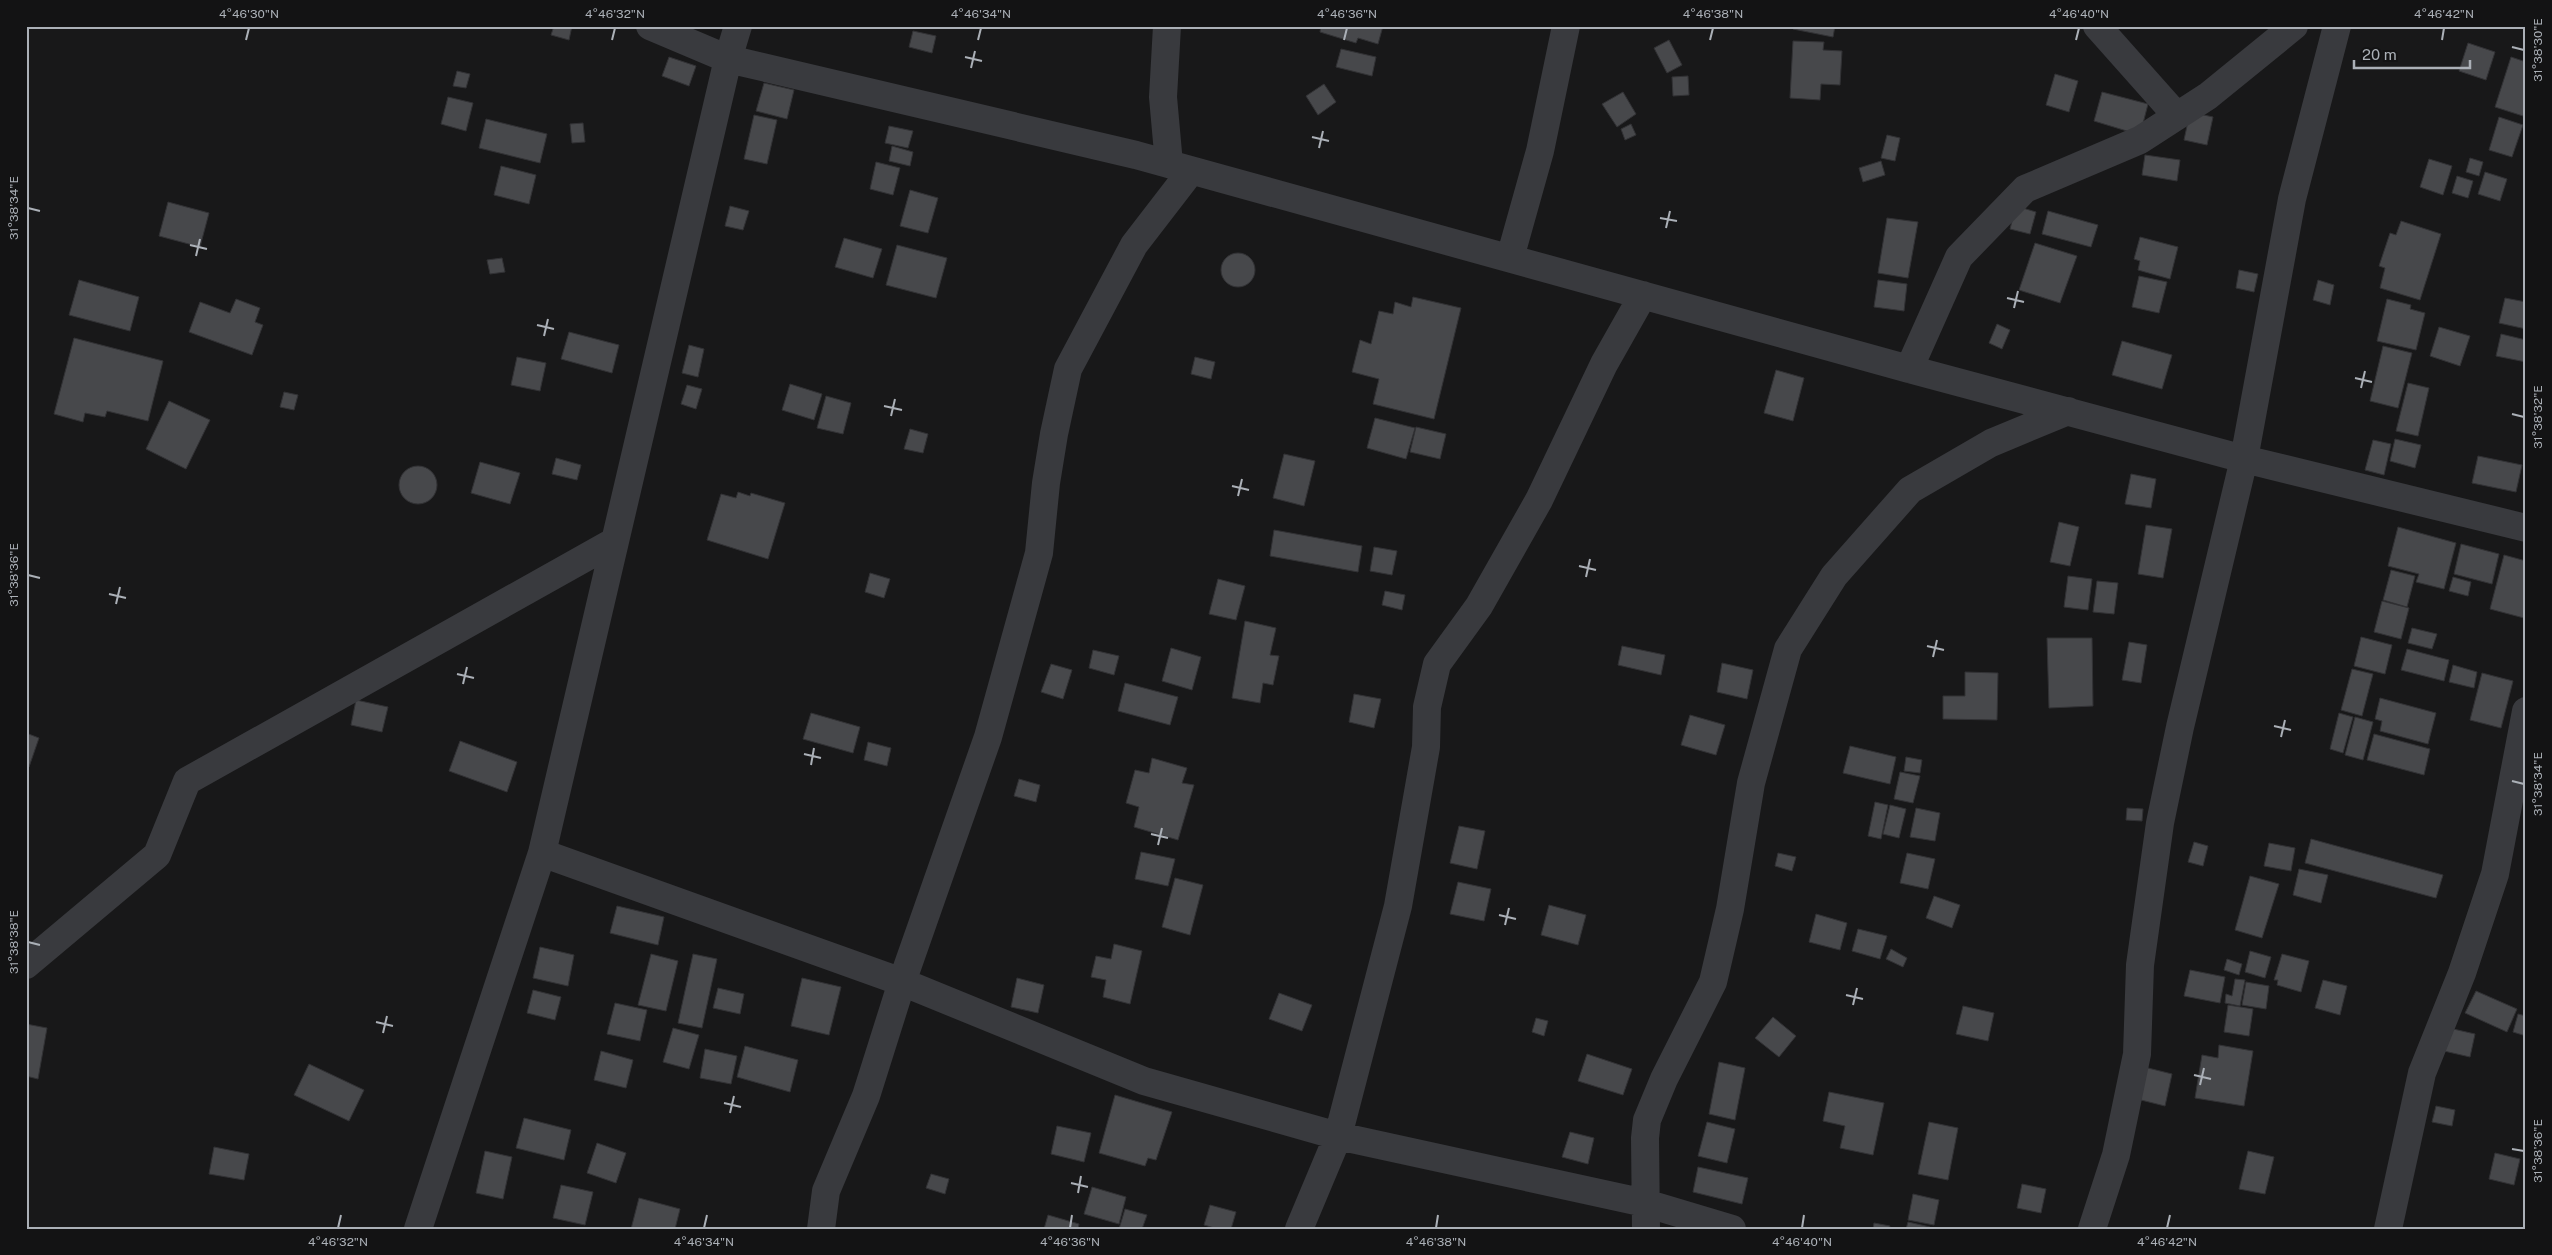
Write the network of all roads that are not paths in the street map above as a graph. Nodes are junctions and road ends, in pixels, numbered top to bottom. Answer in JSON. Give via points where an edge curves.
{"nodes":[{"id":1,"x":650,"y":26,"type":"edge"},
{"id":2,"x":738,"y":26,"type":"edge"},
{"id":3,"x":1167,"y":26,"type":"edge"},
{"id":4,"x":1566,"y":26,"type":"edge"},
{"id":5,"x":2097,"y":26,"type":"edge"},
{"id":6,"x":2294,"y":26,"type":"edge"},
{"id":7,"x":2337,"y":26,"type":"edge"},
{"id":8,"x":728,"y":58,"type":"junction"},
{"id":9,"x":2178,"y":116,"type":"junction"},
{"id":10,"x":1180,"y":167,"type":"junction"},
{"id":11,"x":1510,"y":258,"type":"junction"},
{"id":12,"x":1644,"y":295,"type":"junction"},
{"id":13,"x":1909,"y":369,"type":"junction"},
{"id":14,"x":2068,"y":412,"type":"junction"},
{"id":15,"x":2244,"y":459,"type":"junction"},
{"id":16,"x":2526,"y":528,"type":"edge"},
{"id":17,"x":615,"y":541,"type":"junction"},
{"id":18,"x":2526,"y":711,"type":"edge"},
{"id":19,"x":542,"y":853,"type":"junction"},
{"id":20,"x":26,"y":965,"type":"edge"},
{"id":21,"x":902,"y":982,"type":"junction"},
{"id":22,"x":1338,"y":1136,"type":"junction"},
{"id":23,"x":1646,"y":1216,"type":"edge"},
{"id":24,"x":418,"y":1229,"type":"edge"},
{"id":25,"x":821,"y":1229,"type":"edge"},
{"id":26,"x":1299,"y":1229,"type":"edge"},
{"id":27,"x":1732,"y":1229,"type":"edge"},
{"id":28,"x":2092,"y":1229,"type":"edge"},
{"id":29,"x":2388,"y":1229,"type":"edge"}],
"edges":[{"from":1,"to":8,"type":"street"},
{"from":2,"to":8,"type":"street"},
{"from":3,"to":10,"type":"street","via":[[1163,97]]},
{"from":4,"to":11,"type":"street","via":[[1540,151]]},
{"from":5,"to":9,"type":"street"},
{"from":6,"to":9,"type":"street","via":[[2208,96]]},
{"from":7,"to":15,"type":"street","via":[[2292,200]]},
{"from":8,"to":10,"type":"street"},
{"from":8,"to":17,"type":"street"},
{"from":9,"to":13,"type":"street","via":[[2140,140],[2025,189],[1959,257]]},
{"from":10,"to":11,"type":"street"},
{"from":10,"to":21,"type":"street","via":[[1068,369],[1046,483],[1039,552],[988,737]]},
{"from":11,"to":12,"type":"street"},
{"from":12,"to":13,"type":"street"},
{"from":12,"to":22,"type":"street","via":[[1604,364],[1539,500],[1479,606],[1437,664],[1426,707],[1426,747],[1398,906]]},
{"from":13,"to":14,"type":"street"},
{"from":14,"to":15,"type":"street"},
{"from":14,"to":23,"type":"street","via":[[1991,443],[1910,490],[1834,576],[1788,649],[1751,783],[1730,909],[1713,982],[1647,1120],[1644,1138]]},
{"from":15,"to":16,"type":"street"},
{"from":15,"to":28,"type":"street","via":[[2160,823],[2140,965],[2137,1054],[2116,1155]]},
{"from":17,"to":19,"type":"street"},
{"from":17,"to":20,"type":"street","via":[[187,781],[157,855]]},
{"from":18,"to":29,"type":"street","via":[[2494,874],[2462,973],[2422,1072]]},
{"from":19,"to":21,"type":"street"},
{"from":19,"to":24,"type":"street"},
{"from":21,"to":22,"type":"street","via":[[1144,1082]]},
{"from":21,"to":25,"type":"street","via":[[866,1096],[826,1191]]},
{"from":22,"to":23,"type":"street"},
{"from":22,"to":26,"type":"street"},
{"from":23,"to":27,"type":"street"}]}
